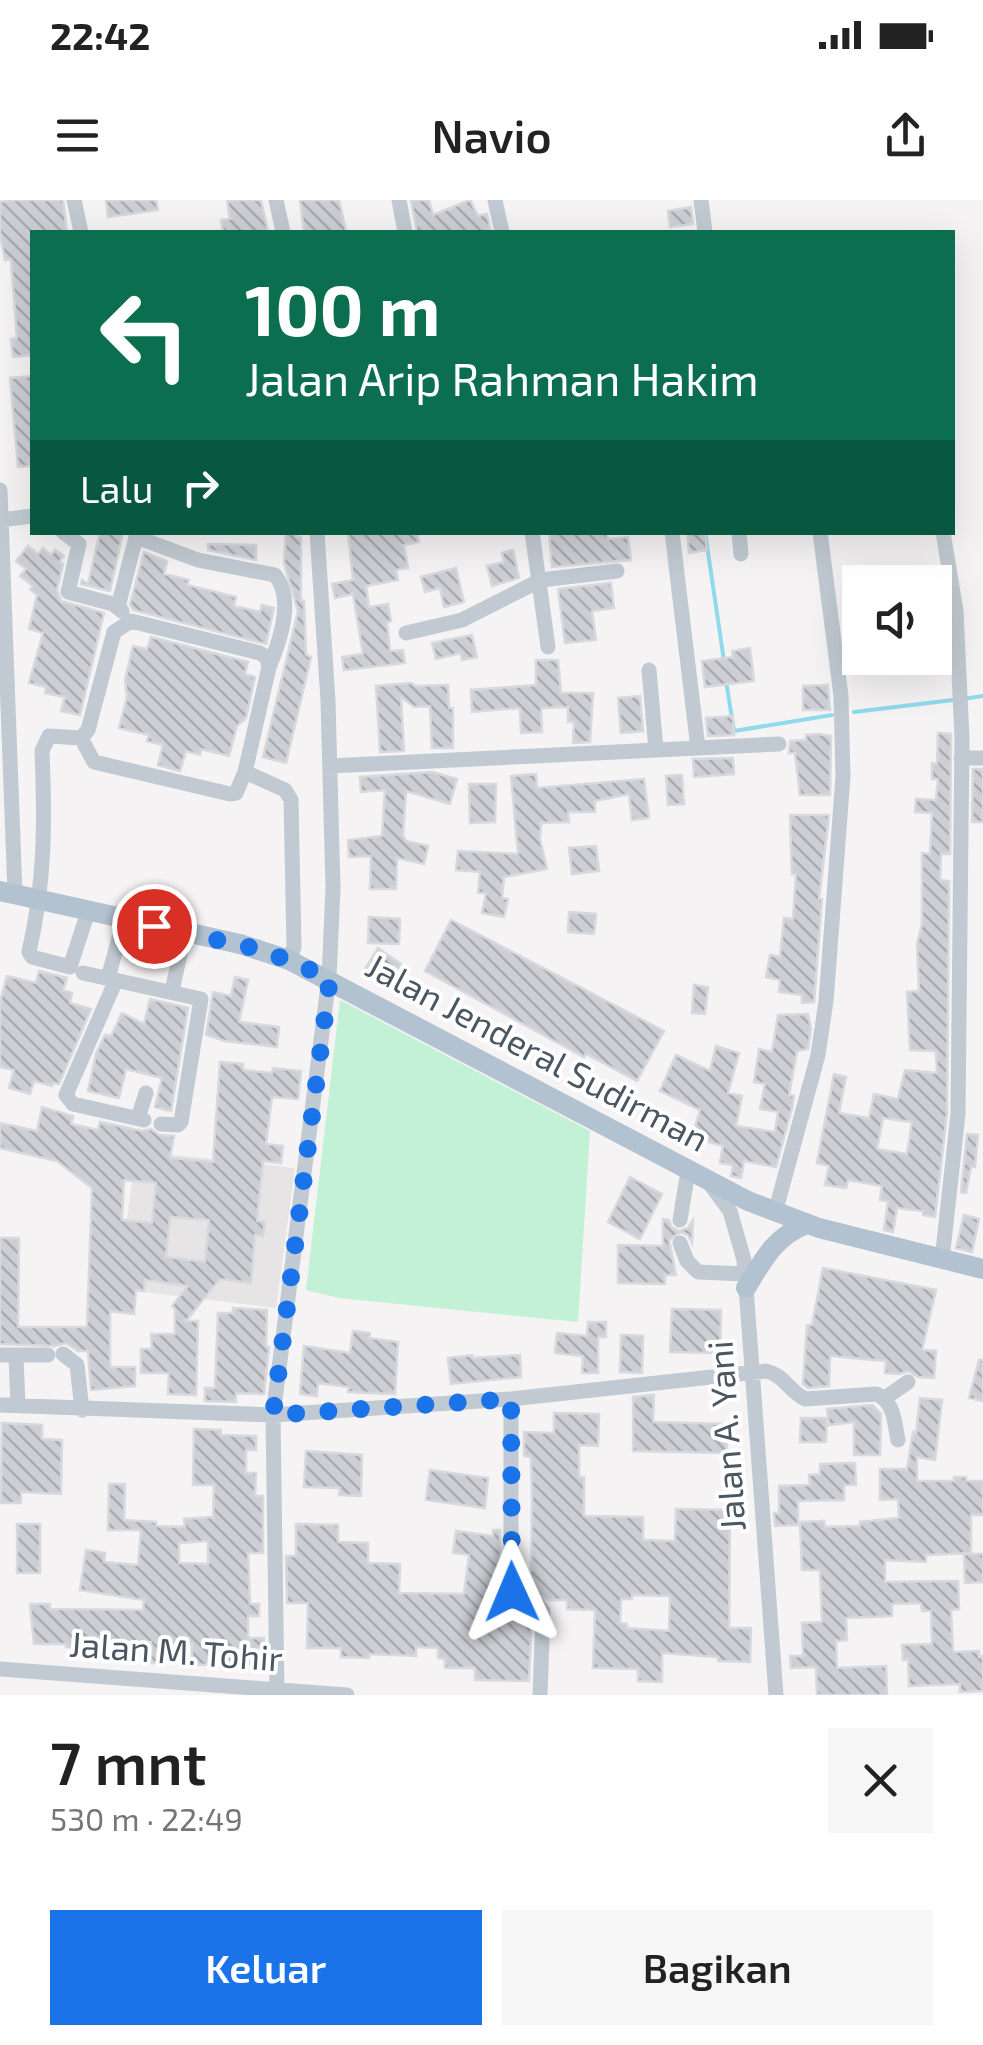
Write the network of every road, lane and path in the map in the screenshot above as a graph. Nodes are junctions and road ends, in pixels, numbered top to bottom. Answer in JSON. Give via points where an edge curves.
{"nodes":[{"id":1,"x":74,"y":200,"type":"edge"},
{"id":2,"x":276,"y":200,"type":"edge"},
{"id":3,"x":399,"y":200,"type":"edge"},
{"id":4,"x":495,"y":200,"type":"edge"},
{"id":5,"x":701,"y":200,"type":"edge"},
{"id":6,"x":81,"y":230,"type":"edge"},
{"id":7,"x":284,"y":230,"type":"edge"},
{"id":8,"x":405,"y":230,"type":"edge"},
{"id":9,"x":502,"y":230,"type":"edge"},
{"id":10,"x":705,"y":230,"type":"edge"},
{"id":11,"x":0,"y":490,"type":"edge"},
{"id":12,"x":30,"y":516,"type":"edge"},
{"id":13,"x":1,"y":520,"type":"edge"},
{"id":14,"x":67,"y":535,"type":"edge"},
{"id":15,"x":317,"y":535,"type":"edge"},
{"id":16,"x":533,"y":535,"type":"edge"},
{"id":17,"x":672,"y":535,"type":"edge"},
{"id":18,"x":739,"y":535,"type":"edge"},
{"id":19,"x":820,"y":535,"type":"edge"},
{"id":20,"x":943,"y":535,"type":"edge"},
{"id":21,"x":742,"y":554,"type":"dead end"},
{"id":22,"x":617,"y":572,"type":"dead end"},
{"id":23,"x":541,"y":580,"type":"junction"},
{"id":24,"x":118,"y":608,"type":"junction"},
{"id":25,"x":131,"y":622,"type":"junction"},
{"id":26,"x":406,"y":633,"type":"dead end"},
{"id":27,"x":548,"y":647,"type":"dead end"},
{"id":28,"x":269,"y":667,"type":"junction"},
{"id":29,"x":649,"y":670,"type":"dead end"},
{"id":30,"x":81,"y":738,"type":"junction"},
{"id":31,"x":779,"y":744,"type":"dead end"},
{"id":32,"x":698,"y":748,"type":"junction"},
{"id":33,"x":656,"y":750,"type":"junction"},
{"id":34,"x":961,"y":758,"type":"junction"},
{"id":35,"x":983,"y":758,"type":"edge"},
{"id":36,"x":330,"y":766,"type":"junction"},
{"id":37,"x":245,"y":772,"type":"junction"},
{"id":38,"x":8,"y":893,"type":"edge"},
{"id":39,"x":41,"y":900,"type":"junction"},
{"id":40,"x":88,"y":912,"type":"junction"},
{"id":41,"x":124,"y":920,"type":"junction"},
{"id":42,"x":184,"y":932,"type":"junction"},
{"id":43,"x":289,"y":960,"type":"junction"},
{"id":44,"x":83,"y":973,"type":"dead end"},
{"id":45,"x":330,"y":978,"type":"junction"},
{"id":46,"x":112,"y":979,"type":"junction"},
{"id":47,"x":172,"y":991,"type":"junction"},
{"id":48,"x":146,"y":1092,"type":"dead end"},
{"id":49,"x":161,"y":1124,"type":"dead end"},
{"id":50,"x":688,"y":1170,"type":"junction"},
{"id":51,"x":708,"y":1182,"type":"junction"},
{"id":52,"x":775,"y":1213,"type":"junction"},
{"id":53,"x":680,"y":1220,"type":"dead end"},
{"id":54,"x":807,"y":1224,"type":"junction"},
{"id":55,"x":680,"y":1243,"type":"dead end"},
{"id":56,"x":942,"y":1260,"type":"junction"},
{"id":57,"x":983,"y":1269,"type":"edge"},
{"id":58,"x":745,"y":1281,"type":"junction"},
{"id":59,"x":8,"y":1356,"type":"edge"},
{"id":60,"x":752,"y":1370,"type":"junction"},
{"id":61,"x":908,"y":1382,"type":"dead end"},
{"id":62,"x":885,"y":1398,"type":"junction"},
{"id":63,"x":511,"y":1399,"type":"junction"},
{"id":64,"x":0,"y":1405,"type":"edge"},
{"id":65,"x":18,"y":1405,"type":"junction"},
{"id":66,"x":82,"y":1410,"type":"junction"},
{"id":67,"x":273,"y":1415,"type":"junction"},
{"id":68,"x":898,"y":1440,"type":"dead end"},
{"id":69,"x":0,"y":1668,"type":"edge"},
{"id":70,"x":277,"y":1693,"type":"edge"},
{"id":71,"x":347,"y":1695,"type":"edge"},
{"id":72,"x":540,"y":1695,"type":"edge"},
{"id":73,"x":776,"y":1695,"type":"edge"}],
"edges":[{"from":1,"to":6,"type":"street"},
{"from":2,"to":7,"type":"street"},
{"from":3,"to":8,"type":"street"},
{"from":4,"to":9,"type":"street"},
{"from":5,"to":10,"type":"street"},
{"from":11,"to":13,"type":"street"},
{"from":12,"to":13,"type":"street"},
{"from":13,"to":38,"type":"street"},
{"from":14,"to":24,"type":"street","via":[[79,544],[68,592]]},
{"from":15,"to":36,"type":"street"},
{"from":16,"to":23,"type":"street"},
{"from":17,"to":32,"type":"street"},
{"from":18,"to":21,"type":"street"},
{"from":19,"to":52,"type":"street","via":[[842,696],[842,796],[818,1055]]},
{"from":20,"to":34,"type":"street","via":[[956,611]]},
{"from":22,"to":23,"type":"street"},
{"from":23,"to":26,"type":"street","via":[[462,620]]},
{"from":23,"to":27,"type":"street"},
{"from":24,"to":25,"type":"street"},
{"from":24,"to":28,"type":"street","via":[[136,537],[198,560],[275,575],[282,583],[284,618]]},
{"from":25,"to":28,"type":"street","via":[[260,653]]},
{"from":25,"to":30,"type":"street","via":[[114,632]]},
{"from":28,"to":37,"type":"street"},
{"from":29,"to":33,"type":"street"},
{"from":30,"to":37,"type":"street","via":[[94,762],[230,794]]},
{"from":30,"to":39,"type":"street","via":[[49,736],[42,751]]},
{"from":31,"to":32,"type":"street"},
{"from":32,"to":33,"type":"street"},
{"from":33,"to":36,"type":"street"},
{"from":34,"to":35,"type":"street"},
{"from":34,"to":56,"type":"street","via":[[958,1114]]},
{"from":36,"to":45,"type":"street"},
{"from":37,"to":43,"type":"street","via":[[285,790],[290,800]]},
{"from":38,"to":39,"type":"main road","name":"Jalan Jenderal Sudirman"},
{"from":39,"to":40,"type":"main road","name":"Jalan Jenderal Sudirman"},
{"from":39,"to":40,"type":"street","via":[[29,952],[64,968],[73,963]]},
{"from":40,"to":41,"type":"main road","name":"Jalan Jenderal Sudirman"},
{"from":41,"to":42,"type":"main road","name":"Jalan Jenderal Sudirman"},
{"from":41,"to":46,"type":"street"},
{"from":42,"to":43,"type":"main road","name":"Jalan Jenderal Sudirman"},
{"from":42,"to":47,"type":"street"},
{"from":43,"to":45,"type":"main road","name":"Jalan Jenderal Sudirman"},
{"from":44,"to":46,"type":"street"},
{"from":45,"to":50,"type":"main road","name":"Jalan Jenderal Sudirman"},
{"from":45,"to":67,"type":"street"},
{"from":46,"to":47,"type":"street"},
{"from":46,"to":48,"type":"street","via":[[66,1096],[73,1104],[141,1119]]},
{"from":47,"to":49,"type":"street","via":[[198,996],[202,1006],[181,1122]]},
{"from":50,"to":51,"type":"main road","name":"Jalan Jenderal Sudirman"},
{"from":50,"to":53,"type":"street"},
{"from":51,"to":52,"type":"main road","name":"Jalan Jenderal Sudirman"},
{"from":51,"to":58,"type":"street","name":"Jalan A. Yani","via":[[736,1225]]},
{"from":52,"to":54,"type":"main road","name":"Jalan Jenderal Sudirman"},
{"from":54,"to":56,"type":"main road","name":"Jalan Jenderal Sudirman"},
{"from":54,"to":58,"type":"main road","via":[[778,1240]]},
{"from":55,"to":58,"type":"street","via":[[698,1272]]},
{"from":56,"to":57,"type":"main road","name":"Jalan Jenderal Sudirman"},
{"from":58,"to":60,"type":"street","name":"Jalan A. Yani"},
{"from":59,"to":65,"type":"street"},
{"from":59,"to":66,"type":"street","via":[[56,1354],[76,1365]]},
{"from":60,"to":62,"type":"street","via":[[775,1373],[805,1398]]},
{"from":60,"to":63,"type":"street"},
{"from":60,"to":73,"type":"street","name":"Jalan A. Yani"},
{"from":61,"to":62,"type":"street"},
{"from":62,"to":68,"type":"street"},
{"from":63,"to":67,"type":"street"},
{"from":63,"to":72,"type":"street","via":[[511,1584],[515,1597],[543,1611]]},
{"from":64,"to":65,"type":"street"},
{"from":65,"to":66,"type":"street"},
{"from":66,"to":67,"type":"street"},
{"from":67,"to":70,"type":"street"},
{"from":69,"to":70,"type":"street","name":"Jalan M. Tohir"},
{"from":70,"to":71,"type":"street","name":"Jalan M. Tohir"}]}
